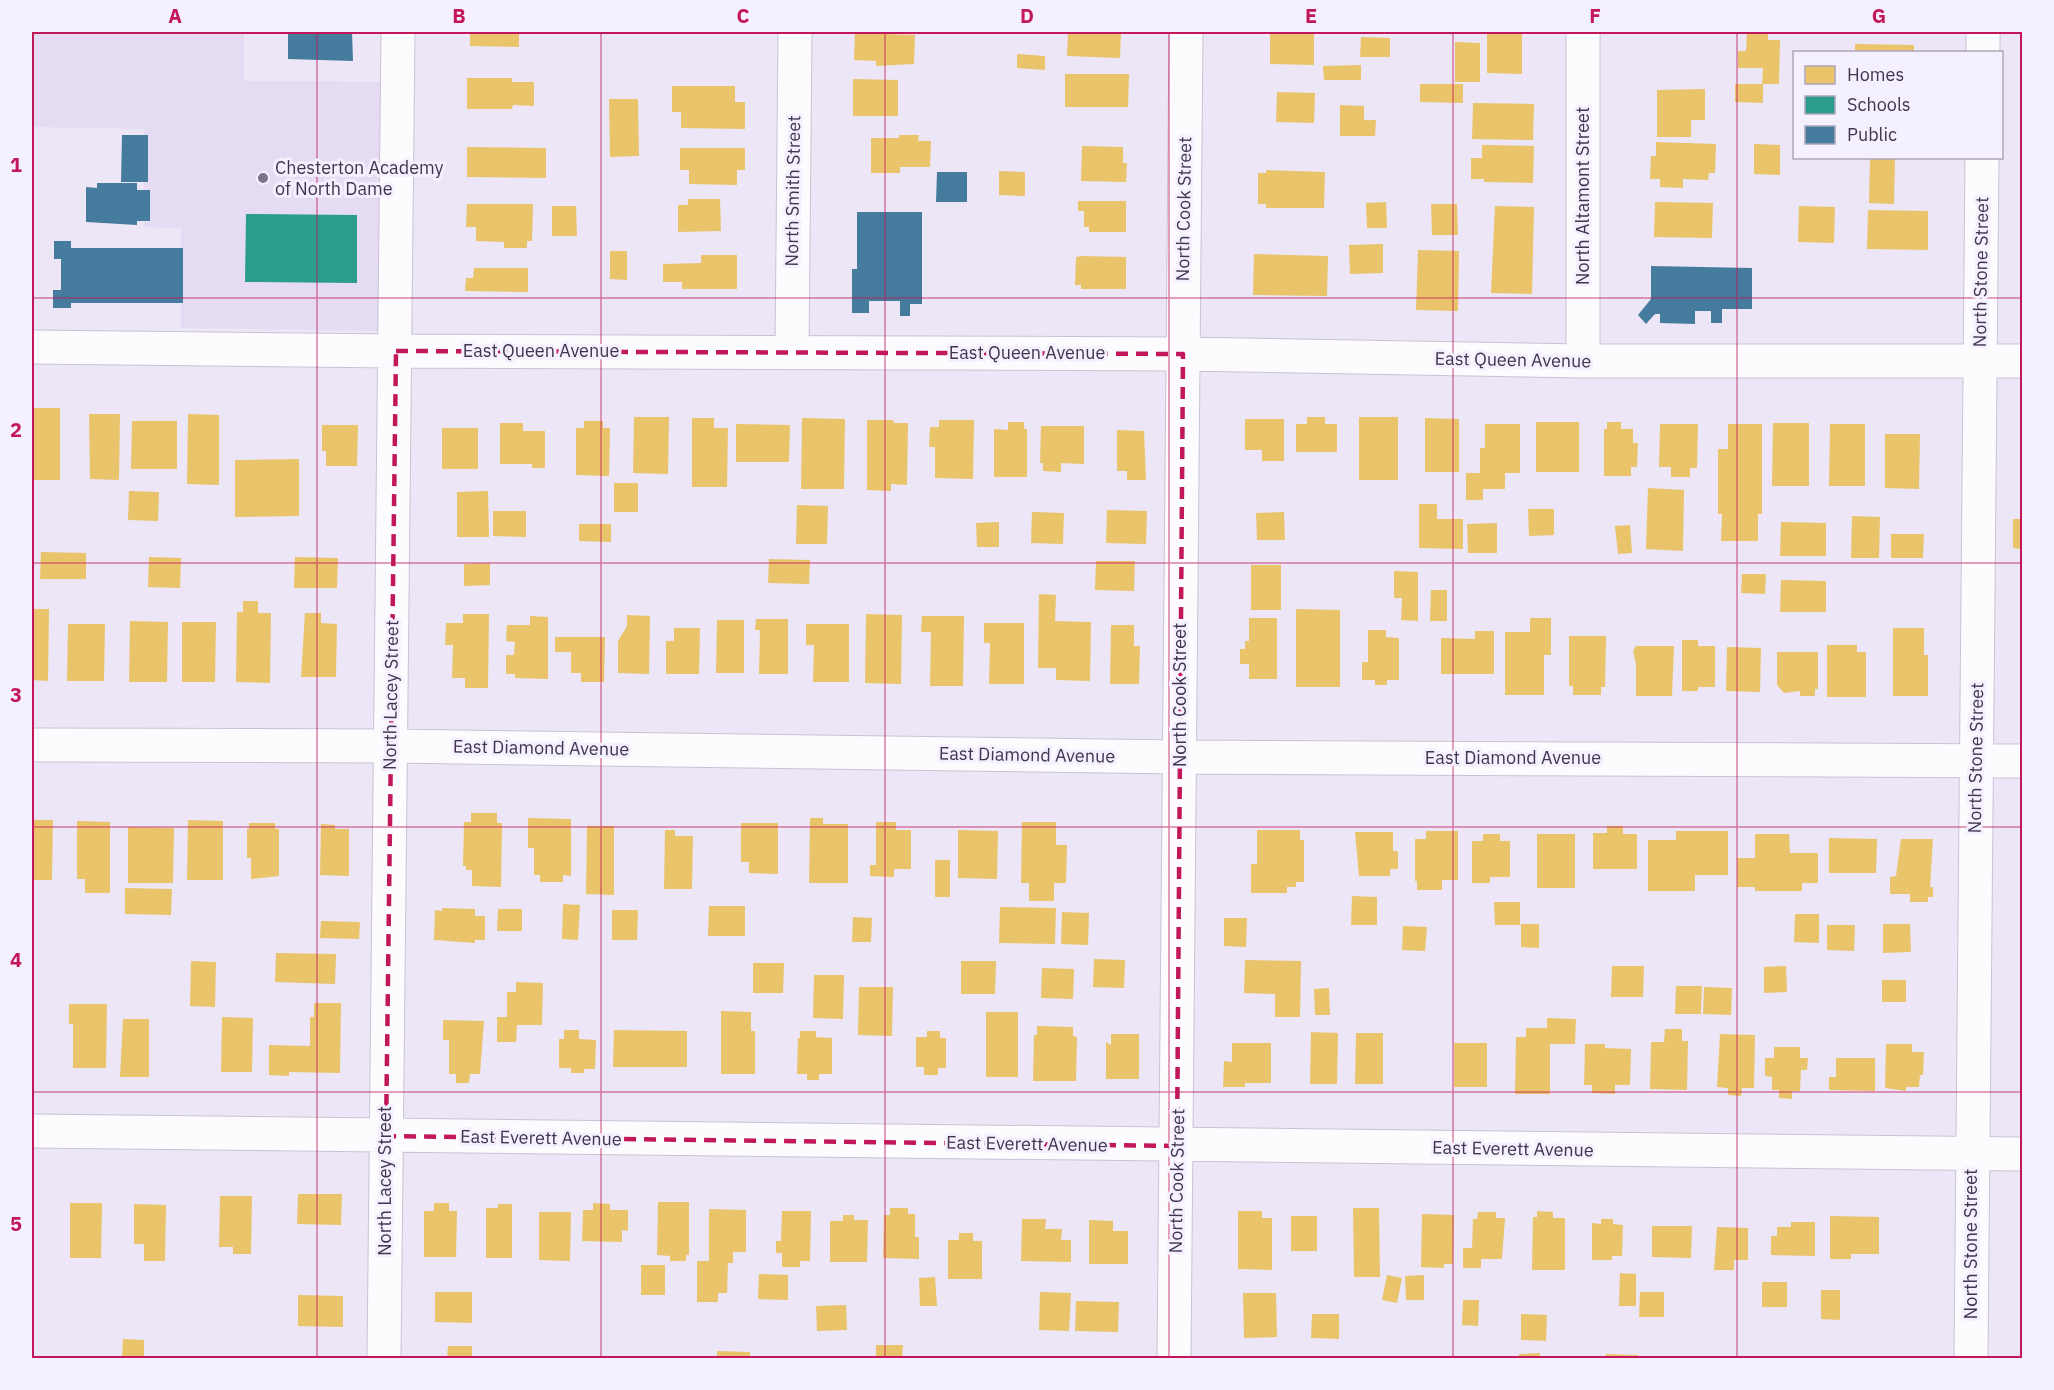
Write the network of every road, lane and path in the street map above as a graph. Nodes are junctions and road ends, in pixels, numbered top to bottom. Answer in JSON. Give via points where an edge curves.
{"nodes":[{"id":1,"x":398,"y":32,"type":"edge"},
{"id":2,"x":795,"y":32,"type":"edge"},
{"id":3,"x":1186,"y":32,"type":"edge"},
{"id":4,"x":1583,"y":32,"type":"edge"},
{"id":5,"x":1983,"y":32,"type":"edge"},
{"id":6,"x":1983,"y":51,"type":"edge"},
{"id":7,"x":1982,"y":159,"type":"edge"},
{"id":8,"x":32,"y":347,"type":"edge"},
{"id":9,"x":396,"y":351,"type":"junction"},
{"id":10,"x":792,"y":351,"type":"junction"},
{"id":11,"x":1183,"y":354,"type":"junction"},
{"id":12,"x":1583,"y":361,"type":"junction"},
{"id":13,"x":1980,"y":361,"type":"junction"},
{"id":14,"x":2022,"y":362,"type":"edge"},
{"id":15,"x":32,"y":745,"type":"edge"},
{"id":16,"x":391,"y":746,"type":"junction"},
{"id":17,"x":1179,"y":757,"type":"junction"},
{"id":18,"x":1976,"y":760,"type":"junction"},
{"id":19,"x":2022,"y":761,"type":"edge"},
{"id":20,"x":32,"y":1131,"type":"edge"},
{"id":21,"x":386,"y":1136,"type":"junction"},
{"id":22,"x":1177,"y":1146,"type":"junction"},
{"id":23,"x":1971,"y":1154,"type":"junction"},
{"id":24,"x":2022,"y":1154,"type":"edge"},
{"id":25,"x":384,"y":1359,"type":"edge"},
{"id":26,"x":1174,"y":1359,"type":"edge"},
{"id":27,"x":1971,"y":1359,"type":"edge"}],
"edges":[{"from":1,"to":9,"type":"street","name":"North Lacey Street"},
{"from":2,"to":10,"type":"street","name":"North Smith Street"},
{"from":3,"to":11,"type":"street","name":"North Cook Street"},
{"from":4,"to":12,"type":"street","name":"North Altamont Street"},
{"from":5,"to":6,"type":"street"},
{"from":7,"to":13,"type":"street","name":"North Stone Street"},
{"from":8,"to":9,"type":"street","name":"East Queen Avenue"},
{"from":9,"to":10,"type":"street","name":"East Queen Avenue"},
{"from":9,"to":16,"type":"street","name":"North Lacey Street"},
{"from":10,"to":11,"type":"street","name":"East Queen Avenue"},
{"from":11,"to":12,"type":"street","name":"East Queen Avenue"},
{"from":11,"to":17,"type":"street","name":"North Cook Street"},
{"from":12,"to":13,"type":"street","name":"East Queen Avenue"},
{"from":13,"to":14,"type":"street","name":"East Queen Avenue"},
{"from":13,"to":18,"type":"street","name":"North Stone Street"},
{"from":15,"to":16,"type":"street","name":"East Diamond Avenue"},
{"from":16,"to":17,"type":"street","name":"East Diamond Avenue"},
{"from":16,"to":21,"type":"street","name":"North Lacey Street"},
{"from":17,"to":18,"type":"street","name":"East Diamond Avenue"},
{"from":17,"to":22,"type":"street","name":"North Cook Street"},
{"from":18,"to":19,"type":"street","name":"East Diamond Avenue"},
{"from":18,"to":23,"type":"street","name":"North Stone Street"},
{"from":20,"to":21,"type":"street","name":"East Everett Avenue"},
{"from":21,"to":22,"type":"street","name":"East Everett Avenue"},
{"from":21,"to":25,"type":"street","name":"North Lacey Street"},
{"from":22,"to":23,"type":"street","name":"East Everett Avenue"},
{"from":22,"to":26,"type":"street","name":"North Cook Street"},
{"from":23,"to":24,"type":"street","name":"East Everett Avenue"},
{"from":23,"to":27,"type":"street","name":"North Stone Street"}]}
